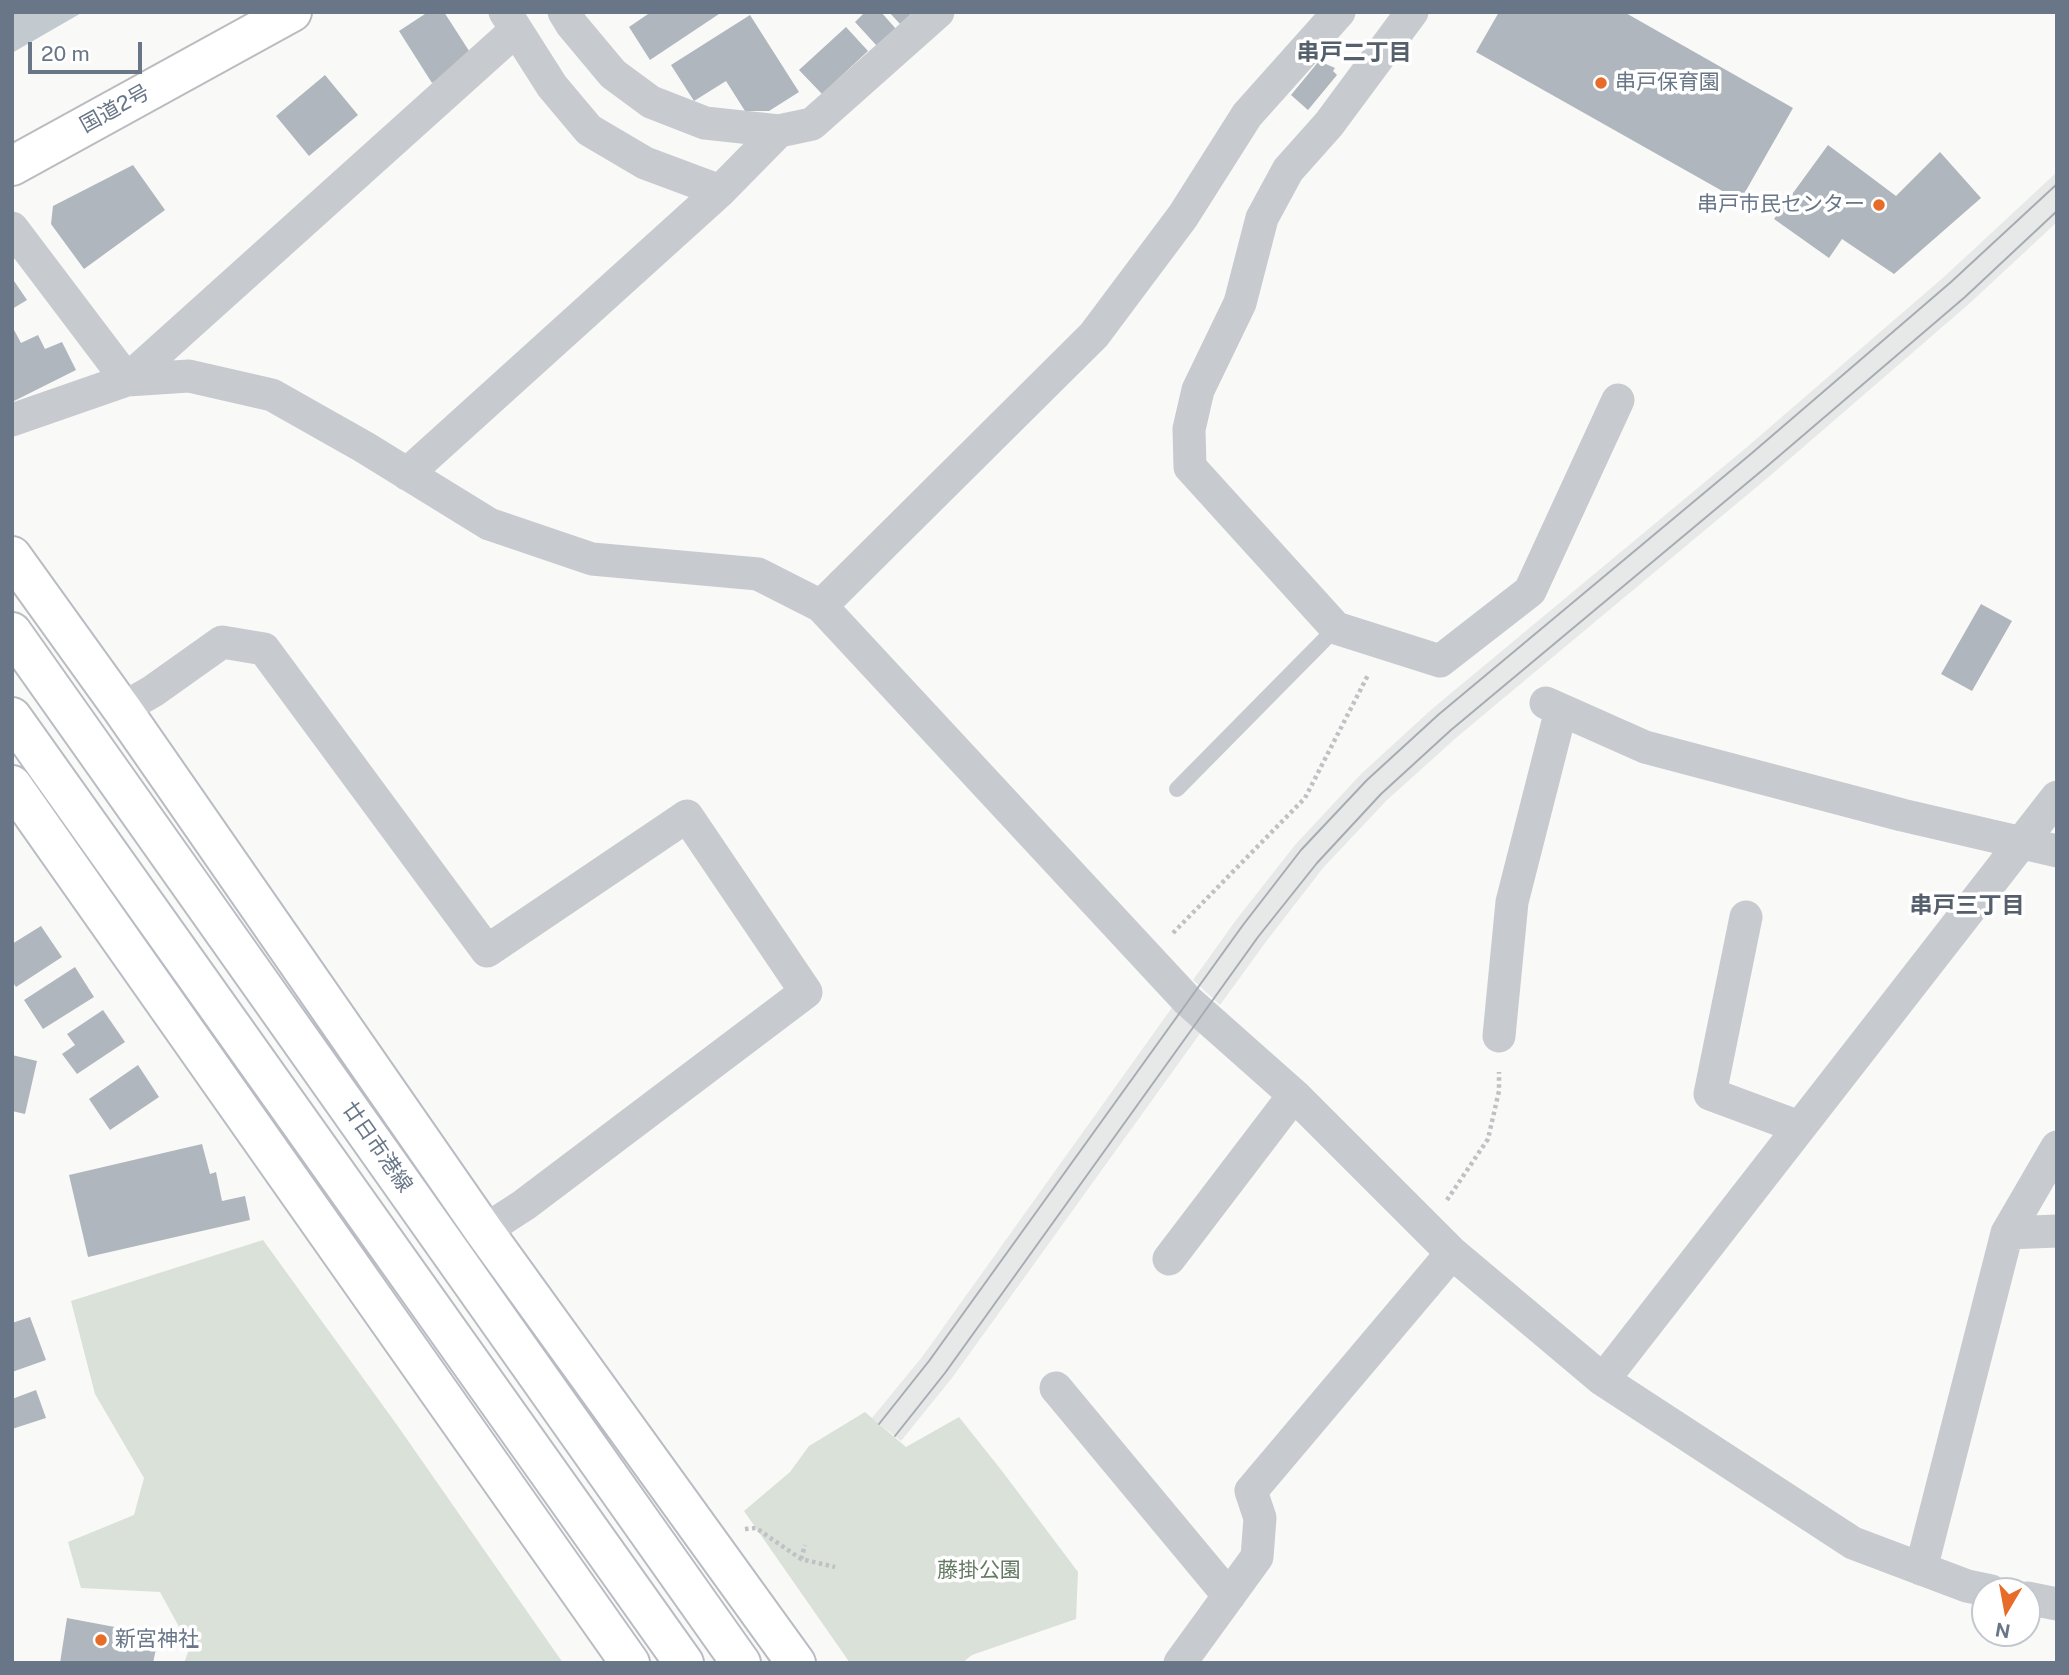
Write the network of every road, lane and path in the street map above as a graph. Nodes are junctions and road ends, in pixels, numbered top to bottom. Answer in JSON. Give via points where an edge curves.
{"nodes":[{"id":1,"x":292,"y":12,"type":"edge"},
{"id":2,"x":564,"y":12,"type":"edge"},
{"id":3,"x":939,"y":12,"type":"edge"},
{"id":4,"x":1339,"y":12,"type":"edge"},
{"id":5,"x":1412,"y":12,"type":"edge"},
{"id":6,"x":511,"y":21,"type":"edge"},
{"id":7,"x":779,"y":131,"type":"junction"},
{"id":8,"x":12,"y":166,"type":"edge"},
{"id":9,"x":720,"y":191,"type":"junction"},
{"id":10,"x":12,"y":228,"type":"edge"},
{"id":11,"x":127,"y":380,"type":"junction"},
{"id":12,"x":1618,"y":400,"type":"dead end"},
{"id":13,"x":12,"y":420,"type":"edge"},
{"id":14,"x":407,"y":474,"type":"junction"},
{"id":15,"x":12,"y":556,"type":"edge"},
{"id":16,"x":821,"y":606,"type":"junction"},
{"id":17,"x":1336,"y":628,"type":"junction"},
{"id":18,"x":12,"y":632,"type":"edge"},
{"id":19,"x":1384,"y":644,"type":"junction"},
{"id":20,"x":122,"y":709,"type":"junction"},
{"id":21,"x":12,"y":716,"type":"edge"},
{"id":22,"x":12,"y":785,"type":"edge"},
{"id":23,"x":1177,"y":789,"type":"dead end"},
{"id":24,"x":2057,"y":797,"type":"edge"},
{"id":25,"x":2020,"y":842,"type":"junction"},
{"id":26,"x":2057,"y":851,"type":"edge"},
{"id":27,"x":1746,"y":917,"type":"dead end"},
{"id":28,"x":1148,"y":959,"type":"junction"},
{"id":29,"x":1499,"y":1036,"type":"joint"},
{"id":30,"x":1294,"y":1095,"type":"junction"},
{"id":31,"x":1798,"y":1128,"type":"junction"},
{"id":32,"x":2057,"y":1147,"type":"edge"},
{"id":33,"x":1428,"y":1228,"type":"junction"},
{"id":34,"x":484,"y":1231,"type":"junction"},
{"id":35,"x":2057,"y":1231,"type":"edge"},
{"id":36,"x":2007,"y":1233,"type":"junction"},
{"id":37,"x":1452,"y":1253,"type":"junction"},
{"id":38,"x":1169,"y":1259,"type":"dead end"},
{"id":39,"x":1603,"y":1380,"type":"junction"},
{"id":40,"x":1056,"y":1388,"type":"dead end"},
{"id":41,"x":698,"y":1526,"type":"junction"},
{"id":42,"x":805,"y":1545,"type":"dead end"},
{"id":43,"x":802,"y":1559,"type":"junction"},
{"id":44,"x":835,"y":1567,"type":"dead end"},
{"id":45,"x":1921,"y":1569,"type":"junction"},
{"id":46,"x":1971,"y":1587,"type":"edge"},
{"id":47,"x":1229,"y":1596,"type":"junction"},
{"id":48,"x":630,"y":1663,"type":"edge"},
{"id":49,"x":684,"y":1663,"type":"edge"},
{"id":50,"x":741,"y":1663,"type":"edge"},
{"id":51,"x":796,"y":1663,"type":"edge"},
{"id":52,"x":1180,"y":1663,"type":"edge"}],
"edges":[{"from":1,"to":8,"type":"main road","name":"国道2号"},
{"from":2,"to":7,"type":"street","via":[[613,74],[651,102],[705,123]]},
{"from":3,"to":7,"type":"street","via":[[812,124]]},
{"from":4,"to":16,"type":"street","via":[[1247,115],[1183,216],[1094,335]]},
{"from":5,"to":17,"type":"street","via":[[1329,124],[1287,170],[1262,218],[1240,303],[1198,390],[1189,429],[1190,467]]},
{"from":6,"to":9,"type":"street","via":[[552,86],[589,130],[645,163]]},
{"from":6,"to":11,"type":"street"},
{"from":7,"to":9,"type":"street"},
{"from":9,"to":14,"type":"street"},
{"from":10,"to":11,"type":"street"},
{"from":11,"to":13,"type":"street"},
{"from":11,"to":14,"type":"street","via":[[190,376],[272,395]]},
{"from":12,"to":19,"type":"street","via":[[1530,592],[1440,662]]},
{"from":14,"to":16,"type":"street","via":[[489,524],[592,559],[758,574]]},
{"from":15,"to":20,"type":"main road"},
{"from":16,"to":28,"type":"street"},
{"from":17,"to":19,"type":"street"},
{"from":17,"to":23,"type":"lane"},
{"from":18,"to":50,"type":"main road","name":"廿日市港線"},
{"from":19,"to":28,"type":"path","via":[[1305,798]]},
{"from":20,"to":34,"type":"main road"},
{"from":20,"to":34,"type":"street","via":[[222,642],[264,649],[487,951],[687,816],[806,992]]},
{"from":21,"to":49,"type":"main road"},
{"from":22,"to":48,"type":"main road"},
{"from":24,"to":25,"type":"street"},
{"from":25,"to":26,"type":"street"},
{"from":25,"to":29,"type":"street","via":[[1645,747],[1554,706],[1512,902]]},
{"from":25,"to":31,"type":"street"},
{"from":27,"to":31,"type":"street","via":[[1710,1094]]},
{"from":28,"to":30,"type":"street"},
{"from":29,"to":33,"type":"path","via":[[1499,1091],[1489,1139]]},
{"from":30,"to":33,"type":"street"},
{"from":30,"to":38,"type":"street"},
{"from":31,"to":39,"type":"street"},
{"from":32,"to":36,"type":"street"},
{"from":33,"to":37,"type":"street"},
{"from":34,"to":41,"type":"main road"},
{"from":35,"to":36,"type":"street"},
{"from":36,"to":45,"type":"street"},
{"from":37,"to":39,"type":"street"},
{"from":37,"to":47,"type":"street","via":[[1251,1491],[1260,1518],[1258,1557]]},
{"from":39,"to":45,"type":"street","via":[[1853,1543]]},
{"from":40,"to":47,"type":"street"},
{"from":41,"to":43,"type":"path","via":[[757,1528]]},
{"from":41,"to":51,"type":"main road"},
{"from":42,"to":43,"type":"path"},
{"from":43,"to":44,"type":"path"},
{"from":45,"to":46,"type":"street"},
{"from":47,"to":52,"type":"street"}]}
